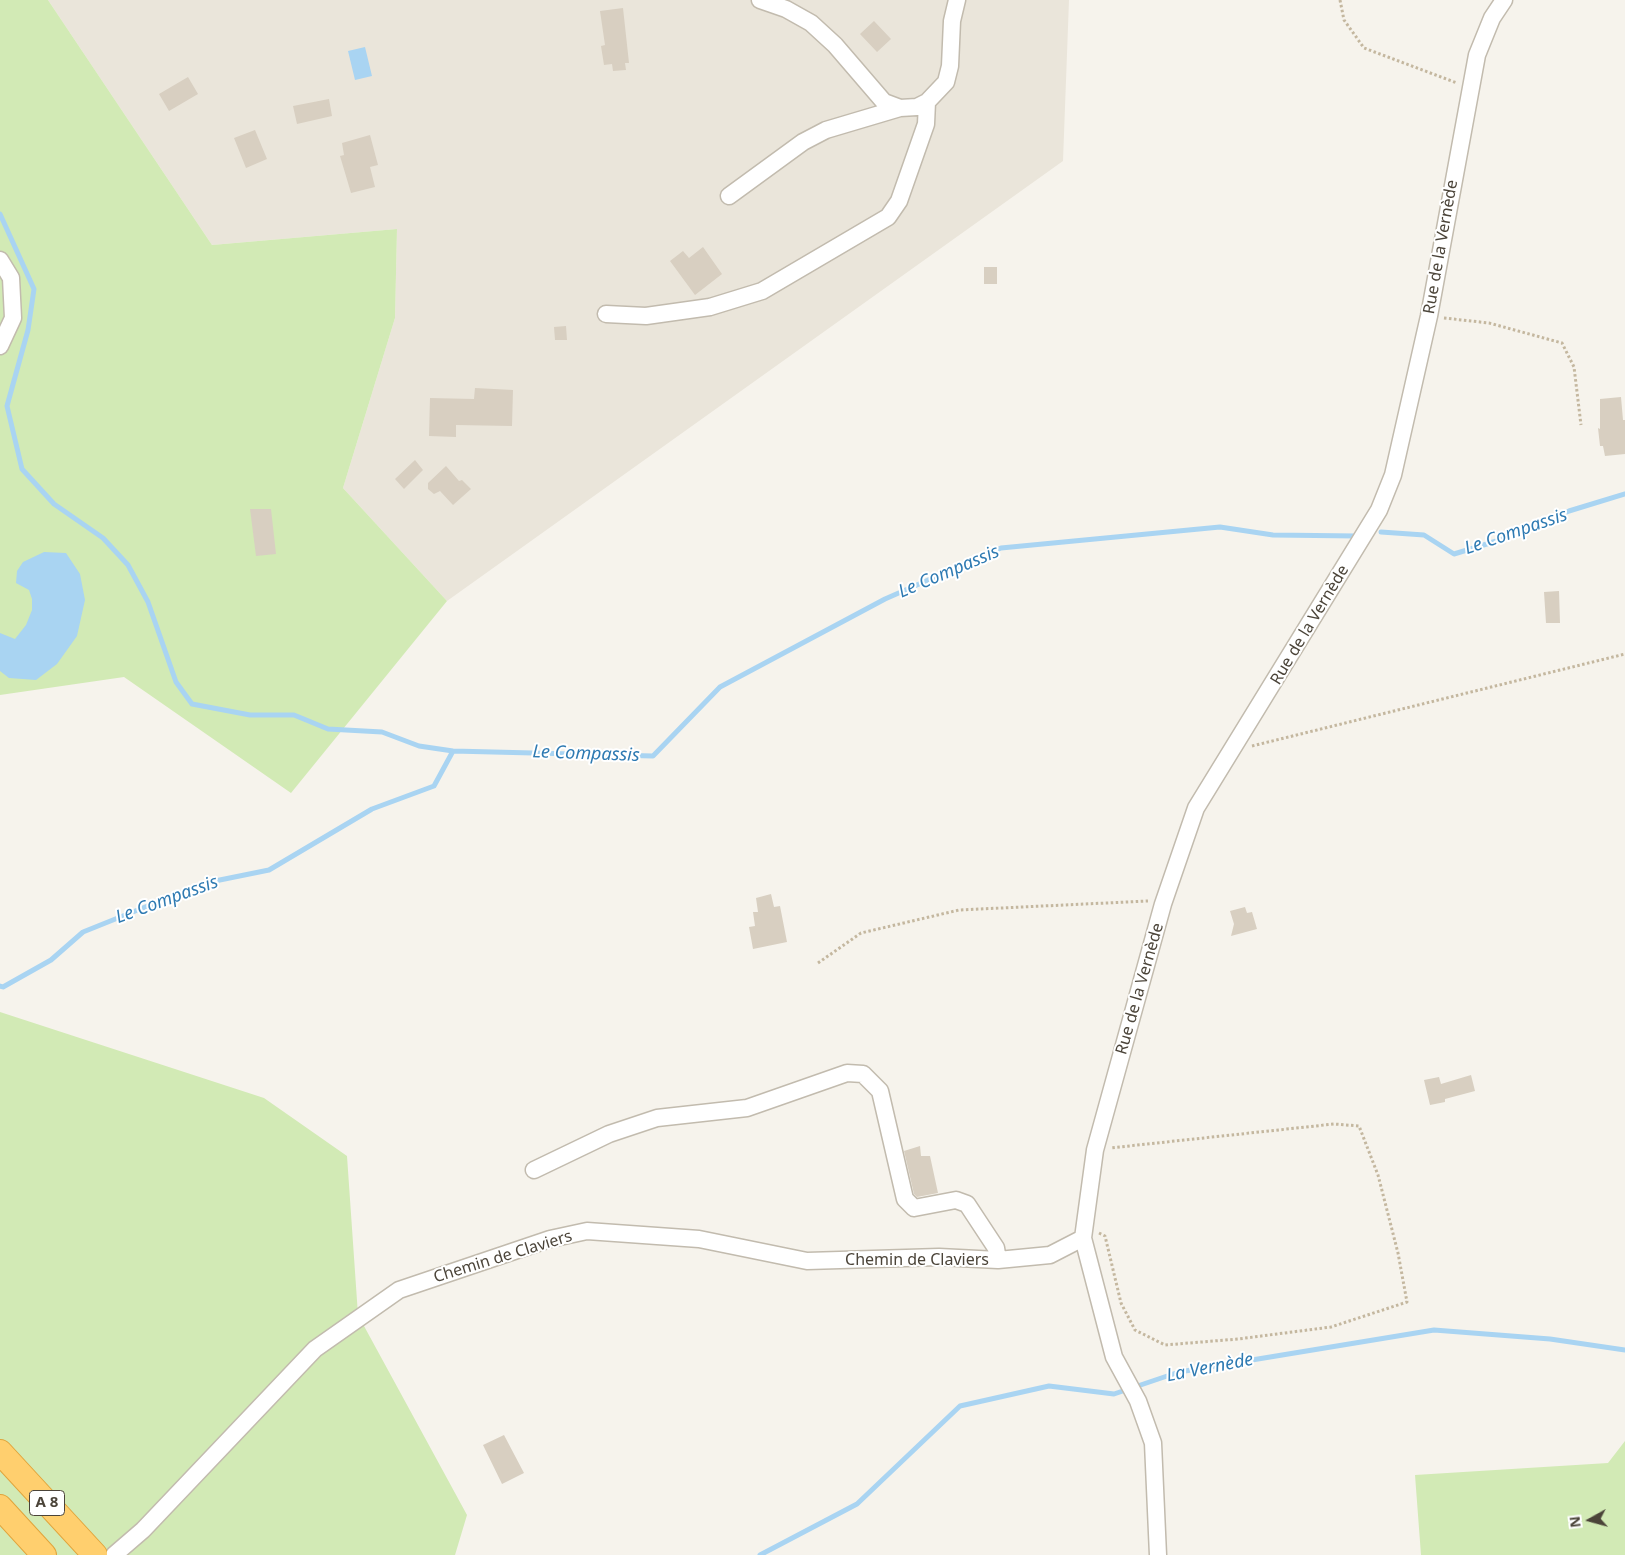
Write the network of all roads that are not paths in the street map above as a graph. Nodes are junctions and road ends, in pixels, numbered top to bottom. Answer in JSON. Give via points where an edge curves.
{"nodes":[{"id":1,"x":760,"y":0,"type":"edge"},
{"id":2,"x":957,"y":0,"type":"edge"},
{"id":3,"x":1504,"y":0,"type":"edge"},
{"id":4,"x":927,"y":102,"type":"junction"},
{"id":5,"x":900,"y":108,"type":"junction"},
{"id":6,"x":729,"y":196,"type":"dead end"},
{"id":7,"x":0,"y":260,"type":"edge"},
{"id":8,"x":606,"y":314,"type":"dead end"},
{"id":9,"x":0,"y":346,"type":"edge"},
{"id":10,"x":534,"y":1170,"type":"dead end"},
{"id":11,"x":1083,"y":1238,"type":"junction"},
{"id":12,"x":998,"y":1260,"type":"junction"},
{"id":13,"x":0,"y":1452,"type":"edge"},
{"id":14,"x":0,"y":1507,"type":"edge"},
{"id":15,"x":44,"y":1555,"type":"edge"},
{"id":16,"x":95,"y":1555,"type":"edge"},
{"id":17,"x":114,"y":1555,"type":"edge"},
{"id":18,"x":1158,"y":1555,"type":"edge"}],
"edges":[{"from":1,"to":5,"type":"street","via":[[811,23],[835,45],[884,102]]},
{"from":2,"to":4,"type":"street","via":[[946,82]]},
{"from":3,"to":11,"type":"street","name":"Rue de la Vernède","via":[[1492,18],[1477,55],[1429,316],[1394,475],[1379,510],[1196,808],[1163,904],[1095,1150]]},
{"from":4,"to":5,"type":"street","via":[[917,107]]},
{"from":4,"to":8,"type":"street","via":[[926,124],[899,201],[888,217],[762,291],[710,307],[646,316]]},
{"from":5,"to":6,"type":"street","via":[[826,130],[803,142]]},
{"from":7,"to":9,"type":"street","via":[[10,278],[13,318]]},
{"from":10,"to":12,"type":"street","via":[[609,1134],[657,1118],[747,1108],[847,1073],[863,1074],[880,1091],[905,1199],[914,1208],[956,1200],[967,1204],[996,1248]]},
{"from":11,"to":12,"type":"street","name":"Chemin de Claviers","via":[[1050,1255]]},
{"from":11,"to":18,"type":"street","via":[[1109,1341],[1153,1443]]},
{"from":12,"to":17,"type":"street","name":"Chemin de Claviers","via":[[939,1257],[807,1261],[699,1239],[587,1231],[550,1239],[399,1290],[315,1349],[144,1530]]},
{"from":13,"to":16,"type":"highway","number":"A 8"},
{"from":14,"to":15,"type":"highway","number":"A 8"}]}
